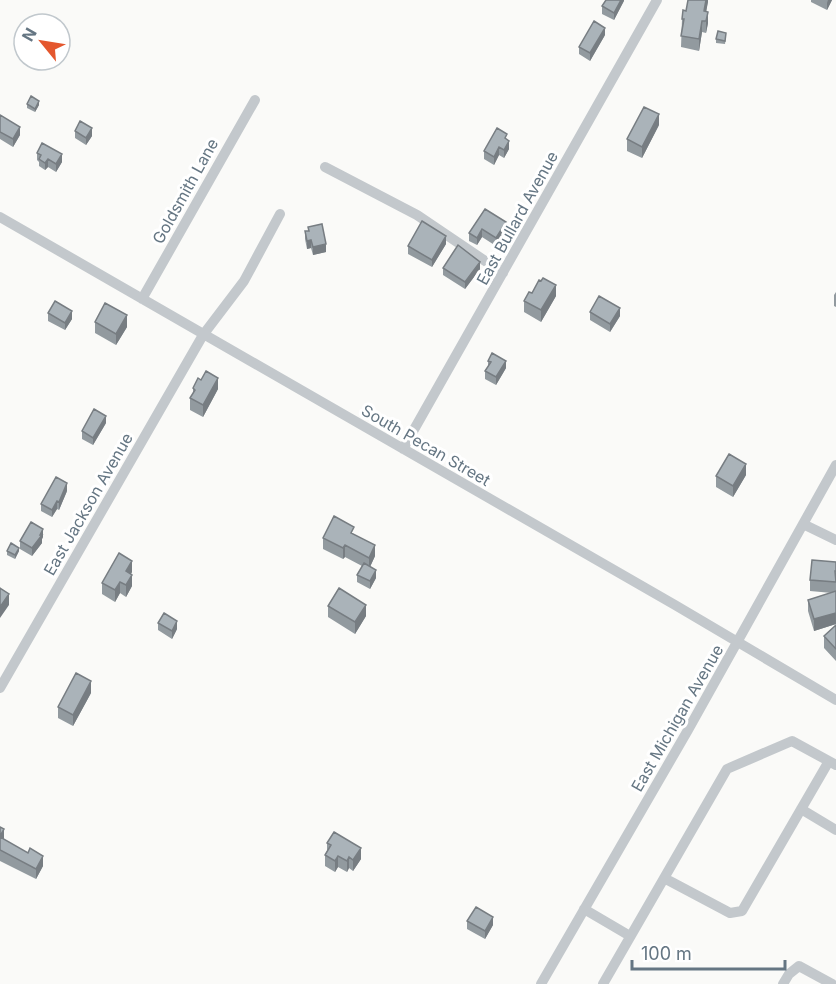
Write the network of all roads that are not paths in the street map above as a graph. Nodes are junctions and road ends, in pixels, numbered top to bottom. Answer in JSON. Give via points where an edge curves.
{"nodes":[{"id":1,"x":657,"y":0,"type":"edge"},
{"id":2,"x":255,"y":100,"type":"dead end"},
{"id":3,"x":325,"y":167,"type":"dead end"},
{"id":4,"x":280,"y":214,"type":"dead end"},
{"id":5,"x":0,"y":217,"type":"edge"},
{"id":6,"x":503,"y":273,"type":"junction"},
{"id":7,"x":142,"y":298,"type":"junction"},
{"id":8,"x":203,"y":335,"type":"junction"},
{"id":9,"x":403,"y":450,"type":"junction"},
{"id":10,"x":836,"y":465,"type":"edge"},
{"id":11,"x":803,"y":524,"type":"junction"},
{"id":12,"x":836,"y":540,"type":"edge"},
{"id":13,"x":737,"y":642,"type":"junction"},
{"id":14,"x":0,"y":688,"type":"edge"},
{"id":15,"x":836,"y":700,"type":"edge"},
{"id":16,"x":832,"y":763,"type":"edge"},
{"id":17,"x":801,"y":809,"type":"junction"},
{"id":18,"x":836,"y":830,"type":"edge"},
{"id":19,"x":664,"y":878,"type":"junction"},
{"id":20,"x":584,"y":909,"type":"junction"},
{"id":21,"x":630,"y":936,"type":"junction"},
{"id":22,"x":541,"y":984,"type":"edge"},
{"id":23,"x":603,"y":984,"type":"edge"},
{"id":24,"x":783,"y":984,"type":"edge"},
{"id":25,"x":832,"y":984,"type":"edge"}],
"edges":[{"from":1,"to":6,"type":"street","name":"East Bullard Avenue"},
{"from":2,"to":7,"type":"street","name":"Goldsmith Lane"},
{"from":3,"to":6,"type":"street","via":[[417,215]]},
{"from":4,"to":8,"type":"street","name":"East Jackson Avenue","via":[[244,281]]},
{"from":5,"to":7,"type":"street","name":"South Pecan Street"},
{"from":6,"to":9,"type":"street","name":"East Bullard Avenue"},
{"from":7,"to":8,"type":"street","name":"South Pecan Street"},
{"from":8,"to":9,"type":"street","name":"South Pecan Street"},
{"from":8,"to":14,"type":"street","name":"East Jackson Avenue"},
{"from":9,"to":13,"type":"street","name":"South Pecan Street"},
{"from":10,"to":11,"type":"street","name":"East Michigan Avenue"},
{"from":11,"to":12,"type":"street"},
{"from":11,"to":13,"type":"street","name":"East Michigan Avenue"},
{"from":13,"to":15,"type":"street","name":"South Pecan Street"},
{"from":13,"to":20,"type":"street","name":"East Michigan Avenue"},
{"from":16,"to":17,"type":"street"},
{"from":16,"to":19,"type":"street","via":[[792,741],[727,769]]},
{"from":17,"to":18,"type":"street"},
{"from":17,"to":19,"type":"street","via":[[742,911],[730,913]]},
{"from":19,"to":21,"type":"street"},
{"from":20,"to":21,"type":"street"},
{"from":20,"to":22,"type":"street","name":"East Michigan Avenue"},
{"from":21,"to":23,"type":"street"},
{"from":24,"to":25,"type":"street","via":[[799,966]]}]}
